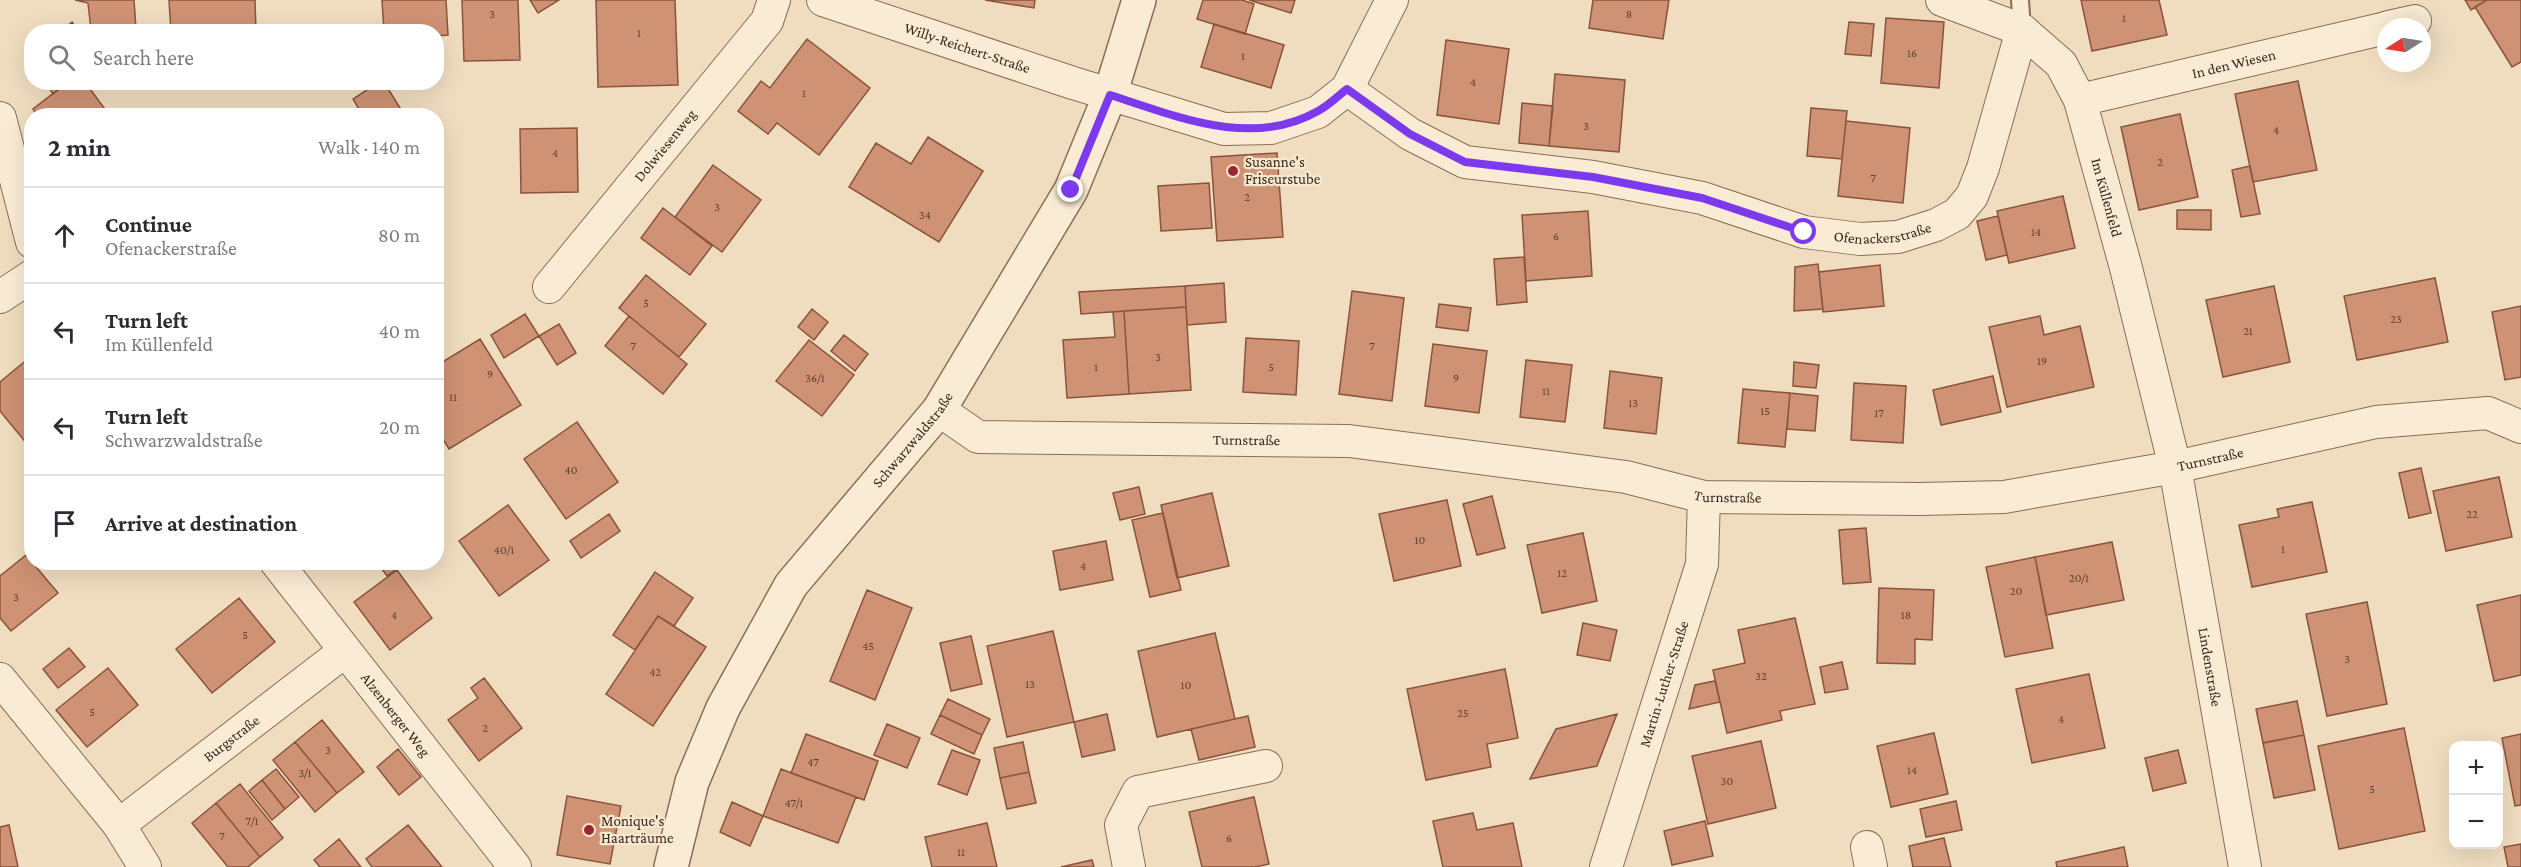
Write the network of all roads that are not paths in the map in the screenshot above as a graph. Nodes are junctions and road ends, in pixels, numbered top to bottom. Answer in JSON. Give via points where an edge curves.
{"nodes":[{"id":1,"x":774,"y":0,"type":"edge"},
{"id":2,"x":823,"y":0,"type":"edge"},
{"id":3,"x":1139,"y":0,"type":"edge"},
{"id":4,"x":1392,"y":0,"type":"edge"},
{"id":5,"x":1942,"y":0,"type":"edge"},
{"id":6,"x":2021,"y":15,"type":"edge"},
{"id":7,"x":2377,"y":29,"type":"edge"},
{"id":8,"x":1347,"y":89,"type":"junction"},
{"id":9,"x":1110,"y":95,"type":"junction"},
{"id":10,"x":2079,"y":100,"type":"junction"},
{"id":11,"x":0,"y":118,"type":"edge"},
{"id":12,"x":24,"y":211,"type":"edge"},
{"id":13,"x":24,"y":281,"type":"edge"},
{"id":14,"x":549,"y":287,"type":"dead end"},
{"id":15,"x":0,"y":297,"type":"edge"},
{"id":16,"x":939,"y":410,"type":"junction"},
{"id":17,"x":2521,"y":427,"type":"edge"},
{"id":18,"x":2175,"y":467,"type":"junction"},
{"id":19,"x":1704,"y":497,"type":"junction"},
{"id":20,"x":282,"y":570,"type":"edge"},
{"id":21,"x":345,"y":651,"type":"junction"},
{"id":22,"x":0,"y":679,"type":"edge"},
{"id":23,"x":1266,"y":766,"type":"dead end"},
{"id":24,"x":119,"y":825,"type":"junction"},
{"id":25,"x":145,"y":867,"type":"edge"},
{"id":26,"x":515,"y":867,"type":"edge"},
{"id":27,"x":671,"y":867,"type":"edge"},
{"id":28,"x":1129,"y":867,"type":"edge"},
{"id":29,"x":1606,"y":867,"type":"edge"},
{"id":30,"x":2245,"y":867,"type":"edge"}],
"edges":[{"from":1,"to":14,"type":"street","name":"Dolwiesenweg","via":[[768,21]]},
{"from":2,"to":9,"type":"street","name":"Willy-Reichert-Straße"},
{"from":3,"to":9,"type":"street","name":"Schwarzwaldstraße"},
{"from":4,"to":8,"type":"street"},
{"from":5,"to":6,"type":"street","name":"Im Küllenfeld"},
{"from":6,"to":8,"type":"street","name":"Ofenackerstraße","via":[[1983,168],[1972,195],[1957,214],[1898,237],[1860,239],[1804,232],[1702,198],[1593,177],[1465,162],[1410,134]]},
{"from":6,"to":10,"type":"street","name":"Im Küllenfeld","via":[[2061,64]]},
{"from":7,"to":10,"type":"street","name":"In den Wiesen"},
{"from":8,"to":9,"type":"street","via":[[1318,112],[1271,128],[1224,129]]},
{"from":9,"to":16,"type":"street","name":"Schwarzwaldstraße","via":[[1071,190]]},
{"from":10,"to":18,"type":"street","name":"Im Küllenfeld"},
{"from":11,"to":12,"type":"street"},
{"from":13,"to":15,"type":"street"},
{"from":16,"to":19,"type":"street","name":"Turnstraße","via":[[978,437],[1349,441],[1626,477]]},
{"from":16,"to":27,"type":"street","name":"Schwarzwaldstraße","via":[[791,585],[723,708],[692,782]]},
{"from":17,"to":18,"type":"street","name":"Turnstraße","via":[[2488,413],[2376,422]]},
{"from":18,"to":19,"type":"street","name":"Turnstraße","via":[[2004,497]]},
{"from":18,"to":30,"type":"street","name":"Lindenstraße"},
{"from":19,"to":29,"type":"street","name":"Martin-Luther-Straße","via":[[1702,564]]},
{"from":20,"to":21,"type":"street","name":"Alzenberger Weg"},
{"from":21,"to":24,"type":"street","name":"Burgstraße"},
{"from":21,"to":26,"type":"street","name":"Alzenberger Weg"},
{"from":22,"to":24,"type":"street"},
{"from":23,"to":28,"type":"street","via":[[1138,792],[1121,825]]},
{"from":24,"to":25,"type":"street"}]}
